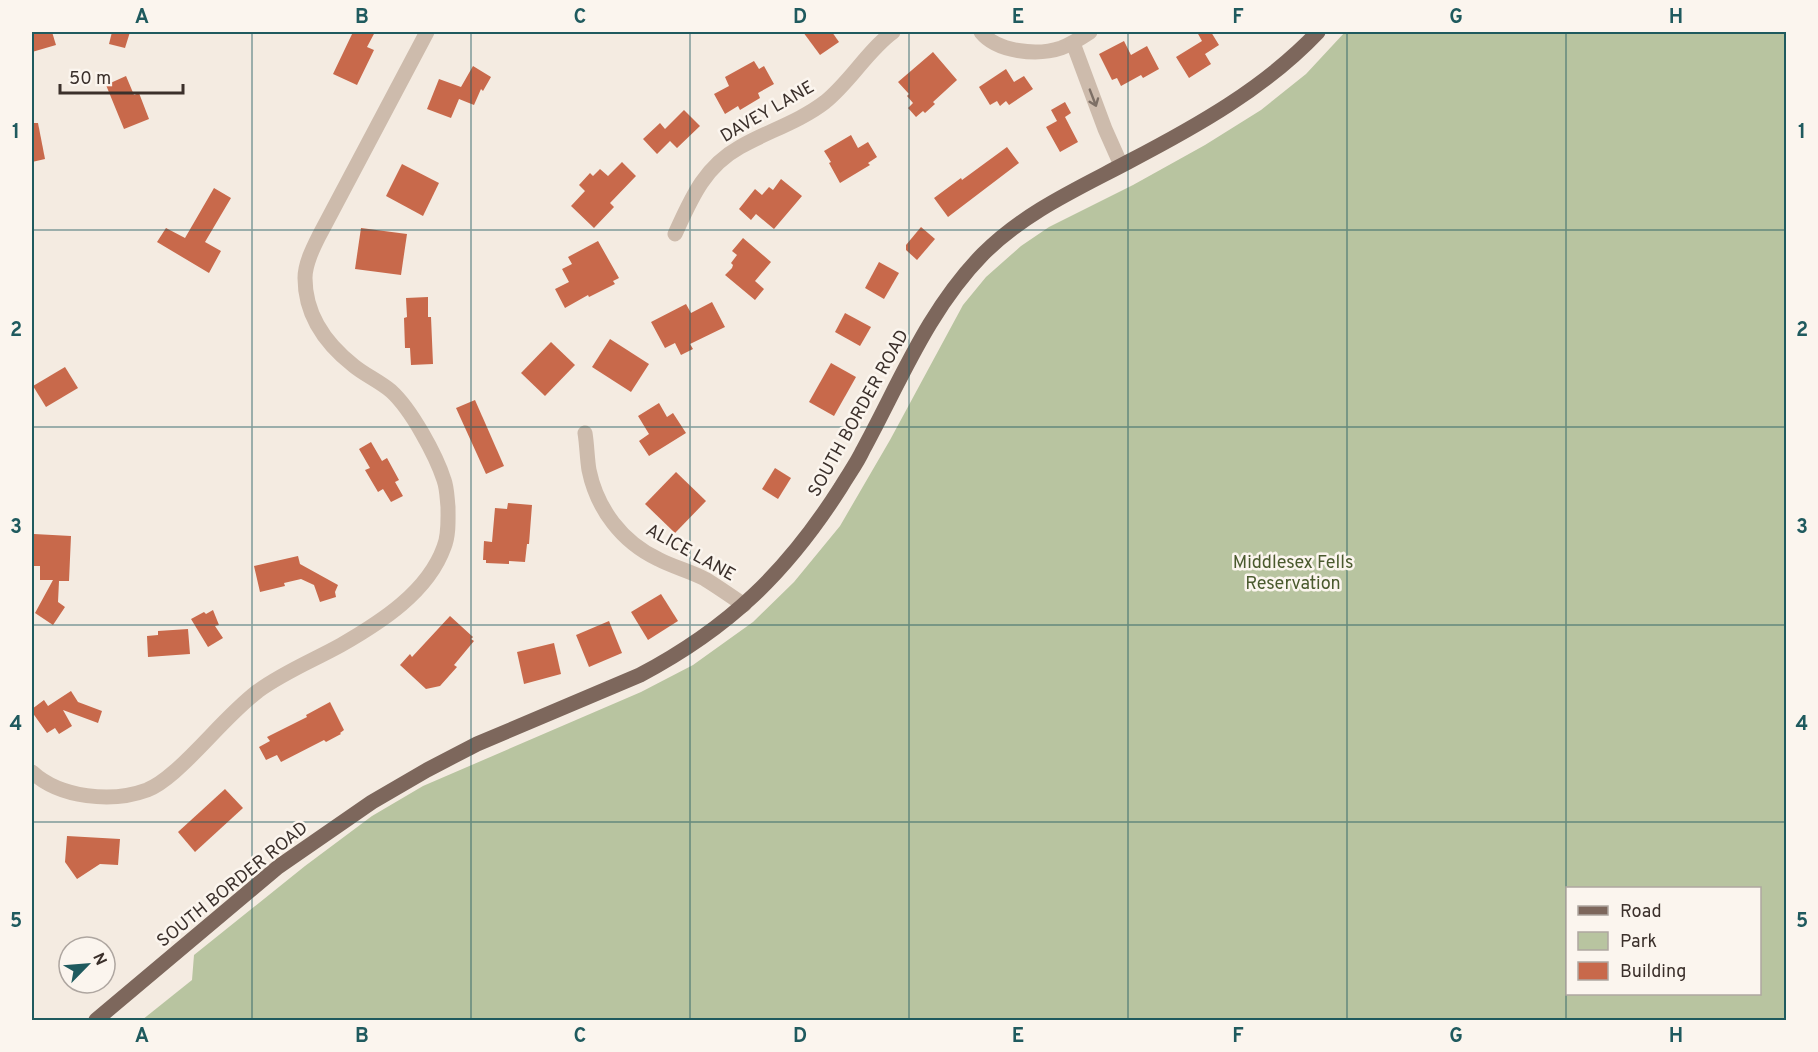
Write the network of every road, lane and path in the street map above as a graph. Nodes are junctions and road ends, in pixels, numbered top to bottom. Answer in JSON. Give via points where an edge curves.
{"nodes":[{"id":1,"x":427,"y":32,"type":"edge"},
{"id":2,"x":892,"y":32,"type":"edge"},
{"id":3,"x":981,"y":32,"type":"edge"},
{"id":4,"x":1090,"y":32,"type":"edge"},
{"id":5,"x":1318,"y":32,"type":"edge"},
{"id":6,"x":1073,"y":43,"type":"junction"},
{"id":7,"x":1122,"y":165,"type":"junction"},
{"id":8,"x":675,"y":234,"type":"dead end"},
{"id":9,"x":585,"y":433,"type":"dead end"},
{"id":10,"x":744,"y":605,"type":"junction"},
{"id":11,"x":32,"y":772,"type":"edge"},
{"id":12,"x":96,"y":1020,"type":"edge"}],
"edges":[{"from":1,"to":11,"type":"street","via":[[314,246],[305,278],[308,305],[319,330],[355,367],[392,392],[409,413],[438,464],[445,482],[448,528],[444,547],[432,570],[415,592],[381,621],[259,691],[157,785],[129,795],[78,794],[39,779]]},
{"from":2,"to":8,"type":"street","name":"DAVEY LANE","via":[[826,101],[794,122],[741,146],[718,163],[693,193]]},
{"from":3,"to":6,"type":"street","via":[[997,45],[1023,51],[1053,50]]},
{"from":4,"to":6,"type":"street"},
{"from":5,"to":7,"type":"main road","name":"SOUTH BORDER ROAD","via":[[1252,89],[1190,129]]},
{"from":6,"to":7,"type":"street","one_way":true},
{"from":7,"to":10,"type":"main road","name":"SOUTH BORDER ROAD","via":[[1025,218],[953,287],[827,509],[784,566]]},
{"from":9,"to":10,"type":"street","name":"ALICE LANE","via":[[593,483],[616,528],[646,553],[704,578]]},
{"from":10,"to":12,"type":"main road","name":"SOUTH BORDER ROAD","via":[[709,634],[657,666],[477,744],[372,802],[278,867]]}]}
